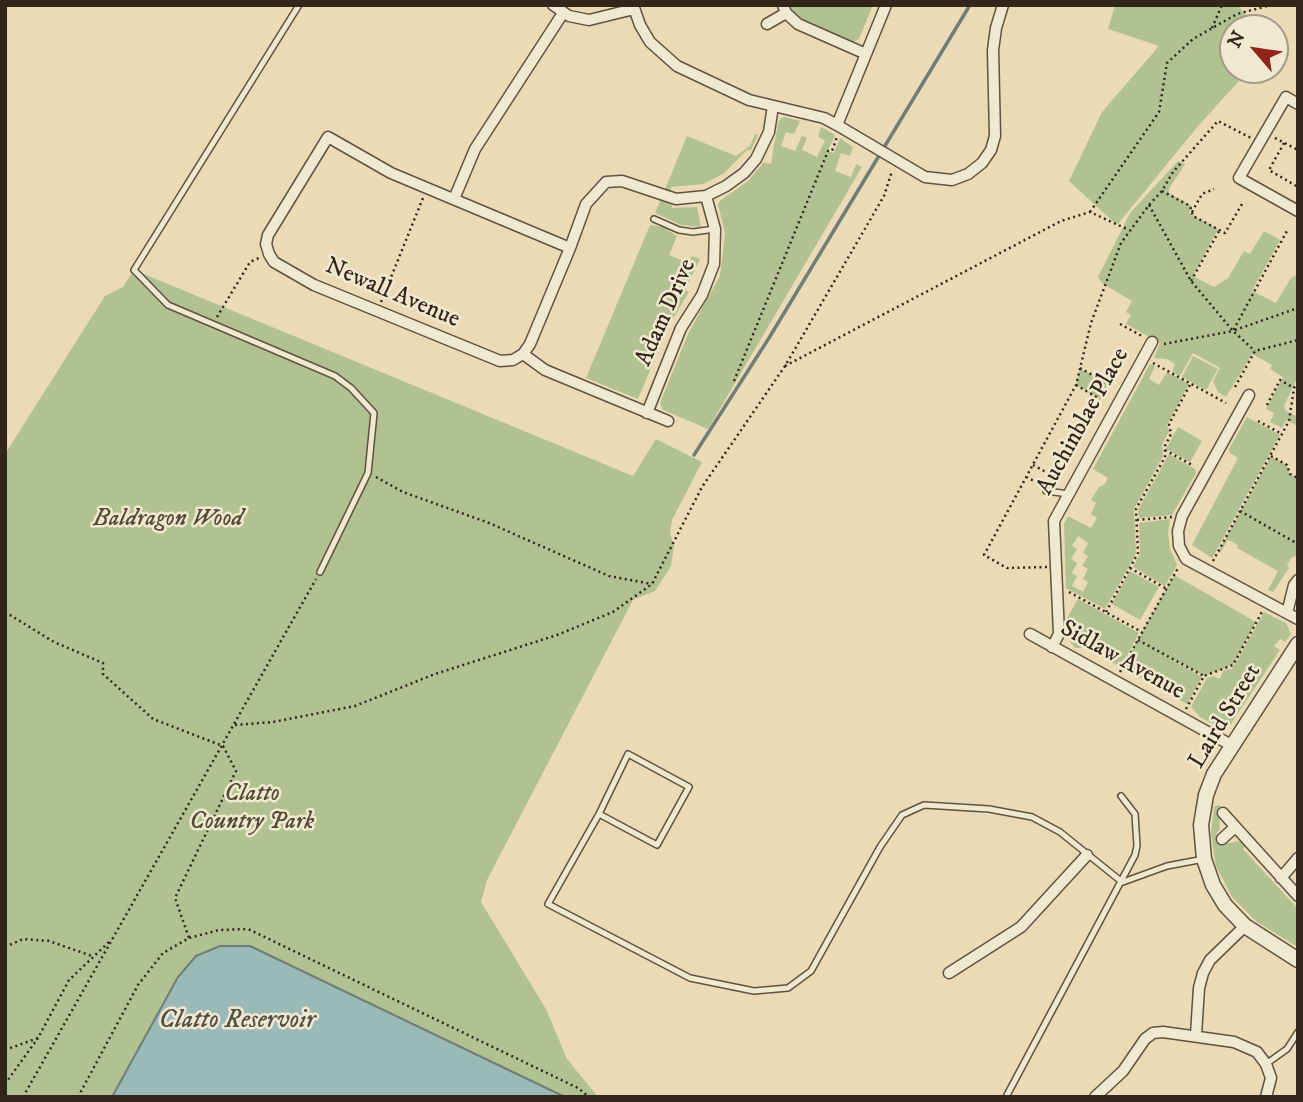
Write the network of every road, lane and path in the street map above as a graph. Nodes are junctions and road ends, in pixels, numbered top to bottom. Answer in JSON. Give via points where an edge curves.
{"nodes":[{"id":1,"x":299,"y":5,"type":"edge"},
{"id":2,"x":553,"y":5,"type":"edge"},
{"id":3,"x":886,"y":5,"type":"edge"},
{"id":4,"x":1003,"y":5,"type":"edge"},
{"id":5,"x":1222,"y":5,"type":"edge"},
{"id":6,"x":1270,"y":5,"type":"edge"},
{"id":7,"x":633,"y":7,"type":"edge"},
{"id":8,"x":785,"y":9,"type":"edge"},
{"id":9,"x":563,"y":13,"type":"junction"},
{"id":10,"x":767,"y":24,"type":"dead end"},
{"id":11,"x":1212,"y":29,"type":"junction"},
{"id":12,"x":866,"y":54,"type":"junction"},
{"id":13,"x":1298,"y":103,"type":"edge"},
{"id":14,"x":773,"y":106,"type":"junction"},
{"id":15,"x":839,"y":126,"type":"junction"},
{"id":16,"x":1266,"y":133,"type":"junction"},
{"id":17,"x":1284,"y":143,"type":"junction"},
{"id":18,"x":1260,"y":144,"type":"junction"},
{"id":19,"x":1298,"y":150,"type":"edge"},
{"id":20,"x":891,"y":164,"type":"junction"},
{"id":21,"x":902,"y":175,"type":"dead end"},
{"id":22,"x":1298,"y":187,"type":"edge"},
{"id":23,"x":427,"y":189,"type":"junction"},
{"id":24,"x":1214,"y":189,"type":"dead end"},
{"id":25,"x":1162,"y":191,"type":"junction"},
{"id":26,"x":706,"y":196,"type":"junction"},
{"id":27,"x":454,"y":199,"type":"junction"},
{"id":28,"x":1242,"y":204,"type":"dead end"},
{"id":29,"x":1149,"y":205,"type":"junction"},
{"id":30,"x":1298,"y":211,"type":"edge"},
{"id":31,"x":1090,"y":212,"type":"junction"},
{"id":32,"x":1192,"y":212,"type":"junction"},
{"id":33,"x":654,"y":219,"type":"dead end"},
{"id":34,"x":715,"y":229,"type":"junction"},
{"id":35,"x":1287,"y":229,"type":"dead end"},
{"id":36,"x":1130,"y":231,"type":"junction"},
{"id":37,"x":1219,"y":231,"type":"junction"},
{"id":38,"x":570,"y":248,"type":"junction"},
{"id":39,"x":269,"y":254,"type":"junction"},
{"id":40,"x":1191,"y":281,"type":"junction"},
{"id":41,"x":1298,"y":308,"type":"edge"},
{"id":42,"x":377,"y":311,"type":"junction"},
{"id":43,"x":213,"y":323,"type":"junction"},
{"id":44,"x":1120,"y":324,"type":"dead end"},
{"id":45,"x":1233,"y":331,"type":"junction"},
{"id":46,"x":1298,"y":340,"type":"edge"},
{"id":47,"x":1152,"y":342,"type":"junction"},
{"id":48,"x":1255,"y":351,"type":"junction"},
{"id":49,"x":523,"y":354,"type":"junction"},
{"id":50,"x":1144,"y":358,"type":"junction"},
{"id":51,"x":785,"y":366,"type":"junction"},
{"id":52,"x":1080,"y":368,"type":"junction"},
{"id":53,"x":734,"y":381,"type":"dead end"},
{"id":54,"x":1298,"y":382,"type":"edge"},
{"id":55,"x":1191,"y":383,"type":"junction"},
{"id":56,"x":1108,"y":384,"type":"dead end"},
{"id":57,"x":1076,"y":385,"type":"junction"},
{"id":58,"x":1234,"y":387,"type":"dead end"},
{"id":59,"x":1294,"y":388,"type":"junction"},
{"id":60,"x":1249,"y":395,"type":"dead end"},
{"id":61,"x":1100,"y":399,"type":"dead end"},
{"id":62,"x":1226,"y":403,"type":"dead end"},
{"id":63,"x":1267,"y":405,"type":"dead end"},
{"id":64,"x":647,"y":413,"type":"junction"},
{"id":65,"x":668,"y":421,"type":"dead end"},
{"id":66,"x":1258,"y":421,"type":"dead end"},
{"id":67,"x":1282,"y":433,"type":"junction"},
{"id":68,"x":1165,"y":450,"type":"junction"},
{"id":69,"x":1271,"y":456,"type":"junction"},
{"id":70,"x":1033,"y":464,"type":"junction"},
{"id":71,"x":1192,"y":465,"type":"dead end"},
{"id":72,"x":368,"y":473,"type":"junction"},
{"id":73,"x":1026,"y":477,"type":"junction"},
{"id":74,"x":1057,"y":478,"type":"dead end"},
{"id":75,"x":1298,"y":478,"type":"edge"},
{"id":76,"x":1046,"y":491,"type":"joint"},
{"id":77,"x":1069,"y":494,"type":"junction"},
{"id":78,"x":1240,"y":511,"type":"junction"},
{"id":79,"x":1182,"y":516,"type":"junction"},
{"id":80,"x":1137,"y":520,"type":"junction"},
{"id":81,"x":1298,"y":544,"type":"edge"},
{"id":82,"x":1186,"y":559,"type":"junction"},
{"id":83,"x":1057,"y":567,"type":"junction"},
{"id":84,"x":1130,"y":568,"type":"junction"},
{"id":85,"x":1207,"y":570,"type":"junction"},
{"id":86,"x":320,"y":572,"type":"joint"},
{"id":87,"x":1298,"y":580,"type":"edge"},
{"id":88,"x":652,"y":584,"type":"junction"},
{"id":89,"x":1057,"y":585,"type":"junction"},
{"id":90,"x":1167,"y":589,"type":"junction"},
{"id":91,"x":1267,"y":603,"type":"junction"},
{"id":92,"x":5,"y":612,"type":"edge"},
{"id":93,"x":1105,"y":612,"type":"junction"},
{"id":94,"x":1292,"y":616,"type":"edge"},
{"id":95,"x":1142,"y":632,"type":"junction"},
{"id":96,"x":1030,"y":634,"type":"dead end"},
{"id":97,"x":1138,"y":640,"type":"junction"},
{"id":98,"x":1298,"y":644,"type":"edge"},
{"id":99,"x":1052,"y":647,"type":"junction"},
{"id":100,"x":1204,"y":676,"type":"junction"},
{"id":101,"x":1115,"y":681,"type":"junction"},
{"id":102,"x":1181,"y":718,"type":"junction"},
{"id":103,"x":235,"y":725,"type":"junction"},
{"id":104,"x":1231,"y":745,"type":"junction"},
{"id":105,"x":223,"y":746,"type":"junction"},
{"id":106,"x":1121,"y":796,"type":"dead end"},
{"id":107,"x":1223,"y":813,"type":"dead end"},
{"id":108,"x":599,"y":814,"type":"junction"},
{"id":109,"x":1235,"y":827,"type":"junction"},
{"id":110,"x":1222,"y":839,"type":"dead end"},
{"id":111,"x":1087,"y":855,"type":"junction"},
{"id":112,"x":1298,"y":858,"type":"edge"},
{"id":113,"x":1204,"y":859,"type":"junction"},
{"id":114,"x":1281,"y":878,"type":"junction"},
{"id":115,"x":1122,"y":882,"type":"junction"},
{"id":116,"x":1298,"y":896,"type":"edge"},
{"id":117,"x":1245,"y":926,"type":"junction"},
{"id":118,"x":113,"y":938,"type":"junction"},
{"id":119,"x":189,"y":938,"type":"junction"},
{"id":120,"x":5,"y":947,"type":"edge"},
{"id":121,"x":94,"y":956,"type":"junction"},
{"id":122,"x":1298,"y":960,"type":"edge"},
{"id":123,"x":949,"y":972,"type":"dead end"},
{"id":124,"x":1298,"y":1032,"type":"edge"},
{"id":125,"x":1196,"y":1035,"type":"junction"},
{"id":126,"x":38,"y":1038,"type":"junction"},
{"id":127,"x":5,"y":1050,"type":"edge"},
{"id":128,"x":1266,"y":1064,"type":"junction"},
{"id":129,"x":5,"y":1084,"type":"edge"},
{"id":130,"x":23,"y":1097,"type":"edge"},
{"id":131,"x":78,"y":1097,"type":"edge"},
{"id":132,"x":589,"y":1097,"type":"edge"},
{"id":133,"x":1006,"y":1097,"type":"edge"},
{"id":134,"x":1095,"y":1097,"type":"edge"},
{"id":135,"x":1266,"y":1097,"type":"edge"}],
"edges":[{"from":1,"to":43,"type":"lane","via":[[134,270],[168,305]]},
{"from":2,"to":9,"type":"street"},
{"from":3,"to":12,"type":"street"},
{"from":4,"to":20,"type":"street","via":[[993,50],[995,136],[982,163],[952,180],[925,177]]},
{"from":5,"to":11,"type":"path"},
{"from":6,"to":11,"type":"path","via":[[1237,14]]},
{"from":7,"to":9,"type":"street","via":[[589,20]]},
{"from":7,"to":14,"type":"street","via":[[650,42],[677,66],[735,95]]},
{"from":8,"to":10,"type":"street"},
{"from":8,"to":12,"type":"street","via":[[798,24]]},
{"from":9,"to":27,"type":"street","via":[[475,149]]},
{"from":11,"to":31,"type":"path","via":[[1167,62],[1159,112]]},
{"from":12,"to":15,"type":"street"},
{"from":13,"to":16,"type":"street","via":[[1286,97]]},
{"from":14,"to":15,"type":"street"},
{"from":14,"to":26,"type":"street","via":[[769,132],[756,159],[744,173]]},
{"from":15,"to":20,"type":"street"},
{"from":15,"to":53,"type":"path"},
{"from":16,"to":17,"type":"path"},
{"from":16,"to":18,"type":"street"},
{"from":17,"to":19,"type":"path"},
{"from":17,"to":22,"type":"path","via":[[1269,170]]},
{"from":18,"to":25,"type":"path","via":[[1217,121]]},
{"from":18,"to":30,"type":"street","via":[[1239,178]]},
{"from":20,"to":21,"type":"path"},
{"from":20,"to":51,"type":"path","via":[[884,196]]},
{"from":23,"to":27,"type":"street"},
{"from":23,"to":39,"type":"street","via":[[328,137],[268,235]]},
{"from":23,"to":42,"type":"path"},
{"from":24,"to":32,"type":"path","via":[[1202,194]]},
{"from":25,"to":29,"type":"path"},
{"from":25,"to":32,"type":"path","via":[[1190,206]]},
{"from":26,"to":34,"type":"street","name":"Adam Drive"},
{"from":26,"to":38,"type":"street","via":[[676,199],[622,181],[606,181],[586,204]]},
{"from":27,"to":38,"type":"street"},
{"from":28,"to":37,"type":"path","via":[[1225,233]]},
{"from":29,"to":36,"type":"path"},
{"from":29,"to":40,"type":"path"},
{"from":31,"to":36,"type":"path"},
{"from":31,"to":51,"type":"path","via":[[1061,220]]},
{"from":32,"to":37,"type":"path"},
{"from":33,"to":34,"type":"lane","name":"Adam Drive","via":[[679,230]]},
{"from":34,"to":64,"type":"street","name":"Adam Drive","via":[[709,282],[681,328]]},
{"from":35,"to":45,"type":"path"},
{"from":36,"to":52,"type":"path","via":[[1121,243],[1091,323]]},
{"from":37,"to":40,"type":"path"},
{"from":38,"to":49,"type":"street"},
{"from":39,"to":42,"type":"street","name":"Newall Avenue","via":[[301,279]]},
{"from":39,"to":43,"type":"path","via":[[250,262]]},
{"from":40,"to":45,"type":"path"},
{"from":41,"to":45,"type":"path"},
{"from":42,"to":49,"type":"street","name":"Newall Avenue","via":[[500,361]]},
{"from":43,"to":72,"type":"lane","via":[[335,376],[351,388],[374,413]]},
{"from":44,"to":47,"type":"path"},
{"from":45,"to":47,"type":"path","via":[[1159,345]]},
{"from":45,"to":48,"type":"path"},
{"from":46,"to":48,"type":"path"},
{"from":47,"to":50,"type":"street","name":"Auchinblae Place"},
{"from":48,"to":58,"type":"path"},
{"from":49,"to":64,"type":"street","via":[[545,370]]},
{"from":50,"to":55,"type":"path"},
{"from":50,"to":77,"type":"street","name":"Auchinblae Place"},
{"from":51,"to":88,"type":"path","via":[[702,487]]},
{"from":52,"to":56,"type":"path"},
{"from":52,"to":57,"type":"path"},
{"from":54,"to":59,"type":"path"},
{"from":55,"to":62,"type":"path"},
{"from":55,"to":68,"type":"path","via":[[1169,424]]},
{"from":57,"to":61,"type":"path"},
{"from":57,"to":70,"type":"path"},
{"from":59,"to":63,"type":"path","via":[[1280,380]]},
{"from":59,"to":67,"type":"path","via":[[1289,421]]},
{"from":60,"to":79,"type":"street"},
{"from":64,"to":65,"type":"street"},
{"from":66,"to":67,"type":"path"},
{"from":67,"to":69,"type":"path"},
{"from":68,"to":71,"type":"path"},
{"from":68,"to":80,"type":"path","via":[[1136,509]]},
{"from":69,"to":75,"type":"path"},
{"from":69,"to":78,"type":"path"},
{"from":70,"to":73,"type":"path"},
{"from":70,"to":74,"type":"path"},
{"from":72,"to":86,"type":"lane"},
{"from":72,"to":88,"type":"path","via":[[403,492],[489,523],[609,576]]},
{"from":73,"to":76,"type":"path"},
{"from":73,"to":83,"type":"path","via":[[984,555],[1007,568]]},
{"from":76,"to":77,"type":"lane"},
{"from":77,"to":83,"type":"street","name":"Auchinblae Place","via":[[1054,521]]},
{"from":78,"to":81,"type":"path"},
{"from":78,"to":85,"type":"path"},
{"from":79,"to":80,"type":"path"},
{"from":79,"to":82,"type":"street","via":[[1178,538]]},
{"from":80,"to":84,"type":"path","via":[[1138,553]]},
{"from":82,"to":85,"type":"street"},
{"from":82,"to":90,"type":"path"},
{"from":83,"to":89,"type":"street","name":"Auchinblae Place"},
{"from":84,"to":90,"type":"path"},
{"from":84,"to":93,"type":"path"},
{"from":85,"to":91,"type":"street"},
{"from":86,"to":103,"type":"path"},
{"from":87,"to":94,"type":"street"},
{"from":88,"to":103,"type":"path","via":[[613,612],[355,706]]},
{"from":89,"to":93,"type":"path"},
{"from":89,"to":99,"type":"street","name":"Auchinblae Place","via":[[1059,634]]},
{"from":90,"to":95,"type":"path"},
{"from":91,"to":94,"type":"street"},
{"from":91,"to":100,"type":"path","via":[[1233,665]]},
{"from":92,"to":105,"type":"path","via":[[54,642],[103,663],[103,674],[153,719]]},
{"from":93,"to":95,"type":"path"},
{"from":95,"to":97,"type":"path"},
{"from":96,"to":99,"type":"street","name":"Sidlaw Avenue"},
{"from":97,"to":100,"type":"path"},
{"from":97,"to":101,"type":"path"},
{"from":98,"to":104,"type":"street","name":"Laird Street"},
{"from":99,"to":101,"type":"street","name":"Sidlaw Avenue"},
{"from":100,"to":102,"type":"path"},
{"from":101,"to":102,"type":"street","name":"Sidlaw Avenue"},
{"from":102,"to":104,"type":"street","name":"Sidlaw Avenue"},
{"from":103,"to":105,"type":"path"},
{"from":104,"to":113,"type":"street","name":"Laird Street","via":[[1206,795]]},
{"from":105,"to":118,"type":"path"},
{"from":105,"to":119,"type":"path","via":[[236,771],[175,898]]},
{"from":106,"to":115,"type":"lane","via":[[1135,814],[1137,846]]},
{"from":107,"to":109,"type":"street"},
{"from":108,"to":108,"type":"lane","via":[[628,754],[689,787],[657,845]]},
{"from":108,"to":111,"type":"lane","via":[[548,904],[690,978],[754,991],[788,988],[811,971],[880,847],[902,815],[924,805],[1032,817],[1060,832]]},
{"from":109,"to":110,"type":"street"},
{"from":109,"to":114,"type":"street"},
{"from":111,"to":115,"type":"lane"},
{"from":111,"to":123,"type":"street","via":[[1021,928]]},
{"from":112,"to":114,"type":"street"},
{"from":113,"to":115,"type":"lane"},
{"from":113,"to":117,"type":"street","name":"Laird Street","via":[[1219,895]]},
{"from":114,"to":116,"type":"street"},
{"from":115,"to":133,"type":"lane"},
{"from":117,"to":122,"type":"street","name":"Laird Street"},
{"from":117,"to":125,"type":"street","via":[[1203,973]]},
{"from":118,"to":121,"type":"path"},
{"from":118,"to":130,"type":"path"},
{"from":119,"to":131,"type":"path","via":[[163,953],[138,985]]},
{"from":119,"to":132,"type":"path","via":[[248,929]]},
{"from":120,"to":121,"type":"path","via":[[23,939],[49,940]]},
{"from":121,"to":126,"type":"path","via":[[69,979]]},
{"from":124,"to":128,"type":"lane","via":[[1279,1057]]},
{"from":125,"to":128,"type":"street","via":[[1246,1046]]},
{"from":125,"to":134,"type":"street","via":[[1153,1033]]},
{"from":126,"to":127,"type":"path"},
{"from":126,"to":129,"type":"path"},
{"from":128,"to":135,"type":"street","via":[[1271,1078]]}]}
